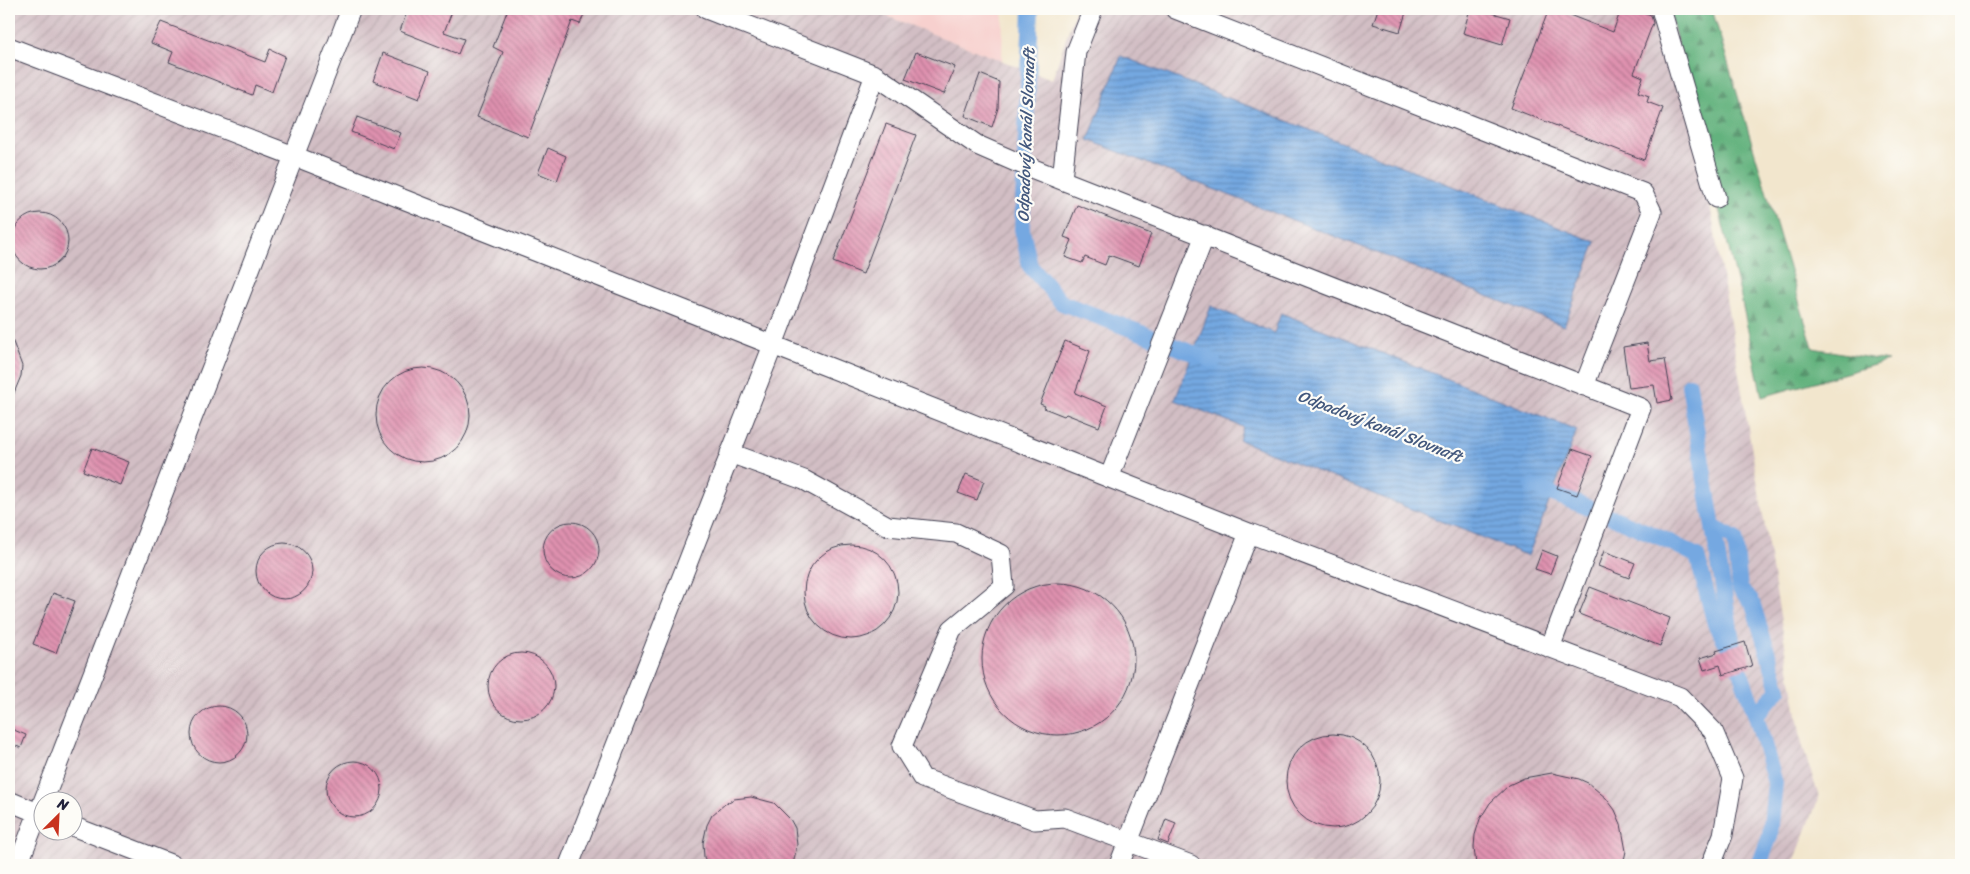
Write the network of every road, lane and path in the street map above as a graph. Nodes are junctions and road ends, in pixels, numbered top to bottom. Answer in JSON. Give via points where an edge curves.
{"nodes":[{"id":1,"x":351,"y":9,"type":"edge"},
{"id":2,"x":706,"y":9,"type":"edge"},
{"id":3,"x":1093,"y":9,"type":"edge"},
{"id":4,"x":1176,"y":9,"type":"edge"},
{"id":5,"x":1661,"y":9,"type":"edge"},
{"id":6,"x":9,"y":47,"type":"edge"},
{"id":7,"x":875,"y":75,"type":"junction"},
{"id":8,"x":294,"y":156,"type":"junction"},
{"id":9,"x":1062,"y":179,"type":"junction"},
{"id":10,"x":1716,"y":198,"type":"dead end"},
{"id":11,"x":1205,"y":235,"type":"junction"},
{"id":12,"x":773,"y":345,"type":"junction"},
{"id":13,"x":1584,"y":386,"type":"junction"},
{"id":14,"x":730,"y":453,"type":"junction"},
{"id":15,"x":1109,"y":478,"type":"junction"},
{"id":16,"x":1249,"y":533,"type":"junction"},
{"id":17,"x":1550,"y":648,"type":"junction"},
{"id":18,"x":47,"y":792,"type":"edge"},
{"id":19,"x":9,"y":801,"type":"edge"},
{"id":20,"x":32,"y":806,"type":"edge"},
{"id":21,"x":32,"y":830,"type":"edge"},
{"id":22,"x":82,"y":830,"type":"edge"},
{"id":23,"x":1128,"y":841,"type":"junction"},
{"id":24,"x":18,"y":865,"type":"edge"},
{"id":25,"x":173,"y":865,"type":"edge"},
{"id":26,"x":569,"y":865,"type":"edge"},
{"id":27,"x":1119,"y":865,"type":"edge"},
{"id":28,"x":1190,"y":865,"type":"edge"},
{"id":29,"x":1711,"y":865,"type":"edge"}],
"edges":[{"from":1,"to":8,"type":"lane"},
{"from":2,"to":7,"type":"lane"},
{"from":3,"to":9,"type":"lane","via":[[1076,52]]},
{"from":4,"to":13,"type":"lane","via":[[1643,193],[1652,212]]},
{"from":5,"to":10,"type":"lane","via":[[1698,155]]},
{"from":6,"to":8,"type":"lane"},
{"from":7,"to":9,"type":"lane","via":[[977,144]]},
{"from":7,"to":12,"type":"lane"},
{"from":8,"to":12,"type":"lane"},
{"from":8,"to":18,"type":"lane"},
{"from":9,"to":11,"type":"lane"},
{"from":11,"to":13,"type":"lane"},
{"from":11,"to":15,"type":"lane"},
{"from":12,"to":14,"type":"lane"},
{"from":12,"to":15,"type":"lane"},
{"from":13,"to":17,"type":"lane","via":[[1641,408]]},
{"from":14,"to":23,"type":"lane","via":[[804,480],[888,526],[956,533],[1001,554],[1004,586],[952,629],[902,746],[922,778],[1035,820],[1064,818]]},
{"from":14,"to":26,"type":"lane"},
{"from":15,"to":16,"type":"lane"},
{"from":16,"to":17,"type":"lane"},
{"from":16,"to":23,"type":"lane"},
{"from":17,"to":29,"type":"lane","via":[[1680,697],[1713,731],[1733,778],[1723,835]]},
{"from":19,"to":20,"type":"lane"},
{"from":21,"to":24,"type":"lane"},
{"from":22,"to":25,"type":"lane"},
{"from":23,"to":27,"type":"lane"},
{"from":23,"to":28,"type":"lane"}]}
